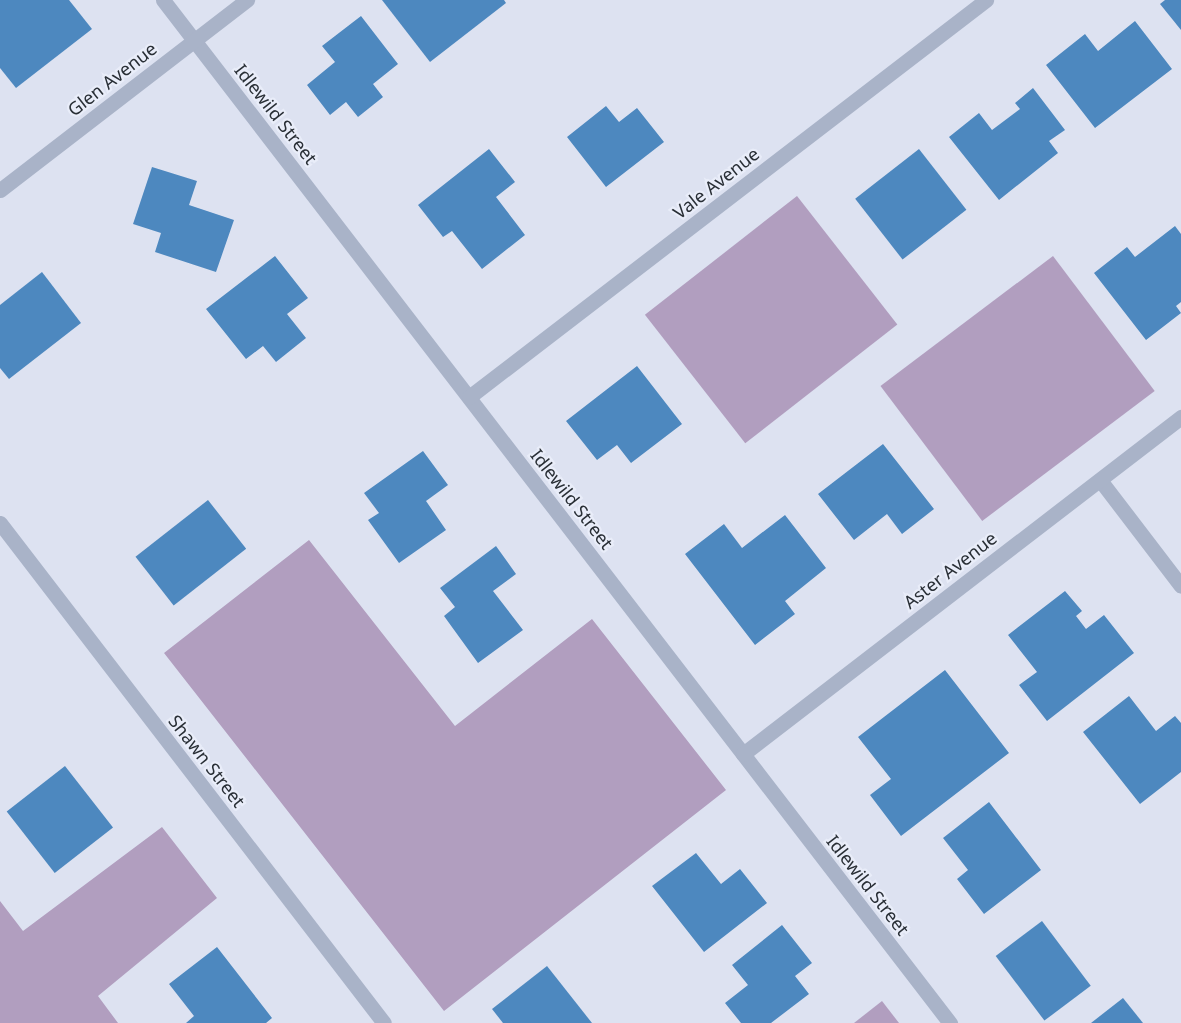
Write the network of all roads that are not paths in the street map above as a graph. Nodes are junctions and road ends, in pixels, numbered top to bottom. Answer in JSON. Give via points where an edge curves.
{"nodes":[{"id":1,"x":163,"y":0,"type":"edge"},
{"id":2,"x":247,"y":0,"type":"edge"},
{"id":3,"x":986,"y":0,"type":"edge"},
{"id":4,"x":195,"y":40,"type":"junction"},
{"id":5,"x":0,"y":190,"type":"edge"},
{"id":6,"x":469,"y":397,"type":"junction"},
{"id":7,"x":1181,"y":417,"type":"edge"},
{"id":8,"x":1100,"y":480,"type":"junction"},
{"id":9,"x":0,"y":523,"type":"edge"},
{"id":10,"x":1181,"y":586,"type":"edge"},
{"id":11,"x":742,"y":754,"type":"junction"},
{"id":12,"x":384,"y":1023,"type":"edge"},
{"id":13,"x":950,"y":1023,"type":"edge"}],
"edges":[{"from":1,"to":4,"type":"street","name":"Idlewild Street"},
{"from":2,"to":4,"type":"street","name":"Glen Avenue"},
{"from":3,"to":6,"type":"street","name":"Vale Avenue"},
{"from":4,"to":5,"type":"street","name":"Glen Avenue"},
{"from":4,"to":6,"type":"street","name":"Idlewild Street"},
{"from":6,"to":11,"type":"street","name":"Idlewild Street"},
{"from":7,"to":8,"type":"street","name":"Aster Avenue"},
{"from":8,"to":10,"type":"street"},
{"from":8,"to":11,"type":"street","name":"Aster Avenue"},
{"from":9,"to":12,"type":"street","name":"Shawn Street"},
{"from":11,"to":13,"type":"street","name":"Idlewild Street"}]}
